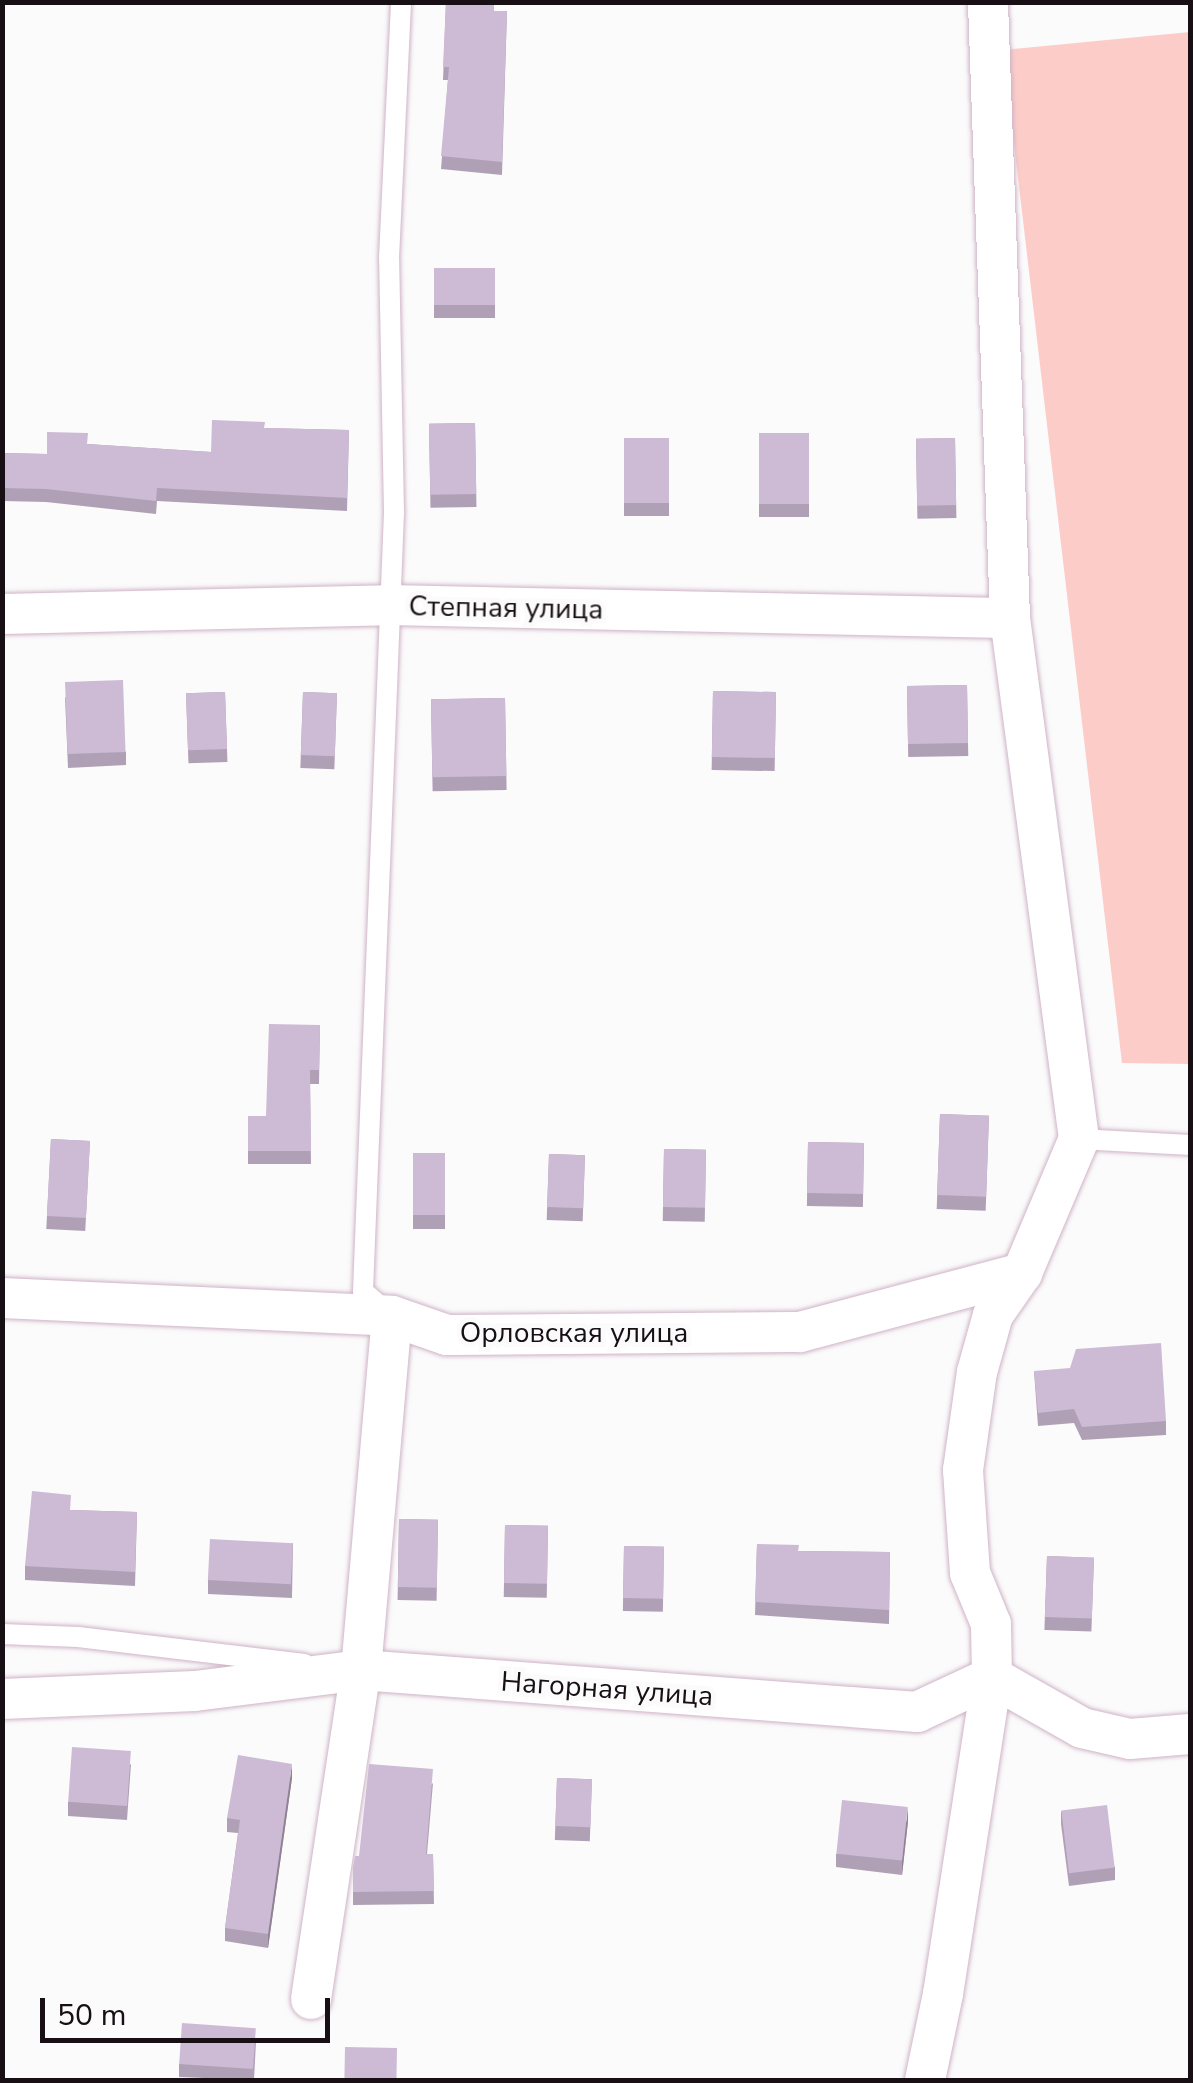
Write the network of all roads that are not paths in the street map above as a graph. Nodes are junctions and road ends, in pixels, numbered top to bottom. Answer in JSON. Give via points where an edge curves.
{"nodes":[{"id":1,"x":401,"y":2,"type":"edge"},
{"id":2,"x":988,"y":2,"type":"edge"},
{"id":3,"x":388,"y":605,"type":"junction"},
{"id":4,"x":2,"y":614,"type":"edge"},
{"id":5,"x":1010,"y":618,"type":"junction"},
{"id":6,"x":1079,"y":1139,"type":"junction"},
{"id":7,"x":1190,"y":1145,"type":"edge"},
{"id":8,"x":1022,"y":1273,"type":"junction"},
{"id":9,"x":2,"y":1298,"type":"edge"},
{"id":10,"x":392,"y":1316,"type":"junction"},
{"id":11,"x":2,"y":1634,"type":"edge"},
{"id":12,"x":361,"y":1670,"type":"junction"},
{"id":13,"x":992,"y":1677,"type":"junction"},
{"id":14,"x":2,"y":1699,"type":"edge"},
{"id":15,"x":1190,"y":1734,"type":"edge"},
{"id":16,"x":310,"y":1999,"type":"dead end"},
{"id":17,"x":925,"y":2080,"type":"edge"}],
"edges":[{"from":1,"to":3,"type":"lane","via":[[389,258],[394,513]]},
{"from":2,"to":5,"type":"street"},
{"from":3,"to":4,"type":"street","name":"Степная улица"},
{"from":3,"to":5,"type":"street","name":"Степная улица"},
{"from":3,"to":10,"type":"lane","via":[[363,1291]]},
{"from":5,"to":6,"type":"street"},
{"from":6,"to":7,"type":"lane"},
{"from":6,"to":8,"type":"street"},
{"from":8,"to":10,"type":"street","name":"Орловская улица","via":[[800,1332],[448,1334]]},
{"from":8,"to":13,"type":"street","via":[[993,1315],[976,1372],[963,1470],[970,1574],[991,1624]]},
{"from":9,"to":10,"type":"street","name":"Орловская улица"},
{"from":10,"to":12,"type":"street"},
{"from":11,"to":12,"type":"lane"},
{"from":12,"to":13,"type":"street","name":"Нагорная улица","via":[[918,1712]]},
{"from":12,"to":14,"type":"street","name":"Нагорная улица","via":[[195,1691]]},
{"from":12,"to":16,"type":"street"},
{"from":13,"to":15,"type":"street","via":[[1082,1728],[1130,1739]]},
{"from":13,"to":17,"type":"street"}]}
